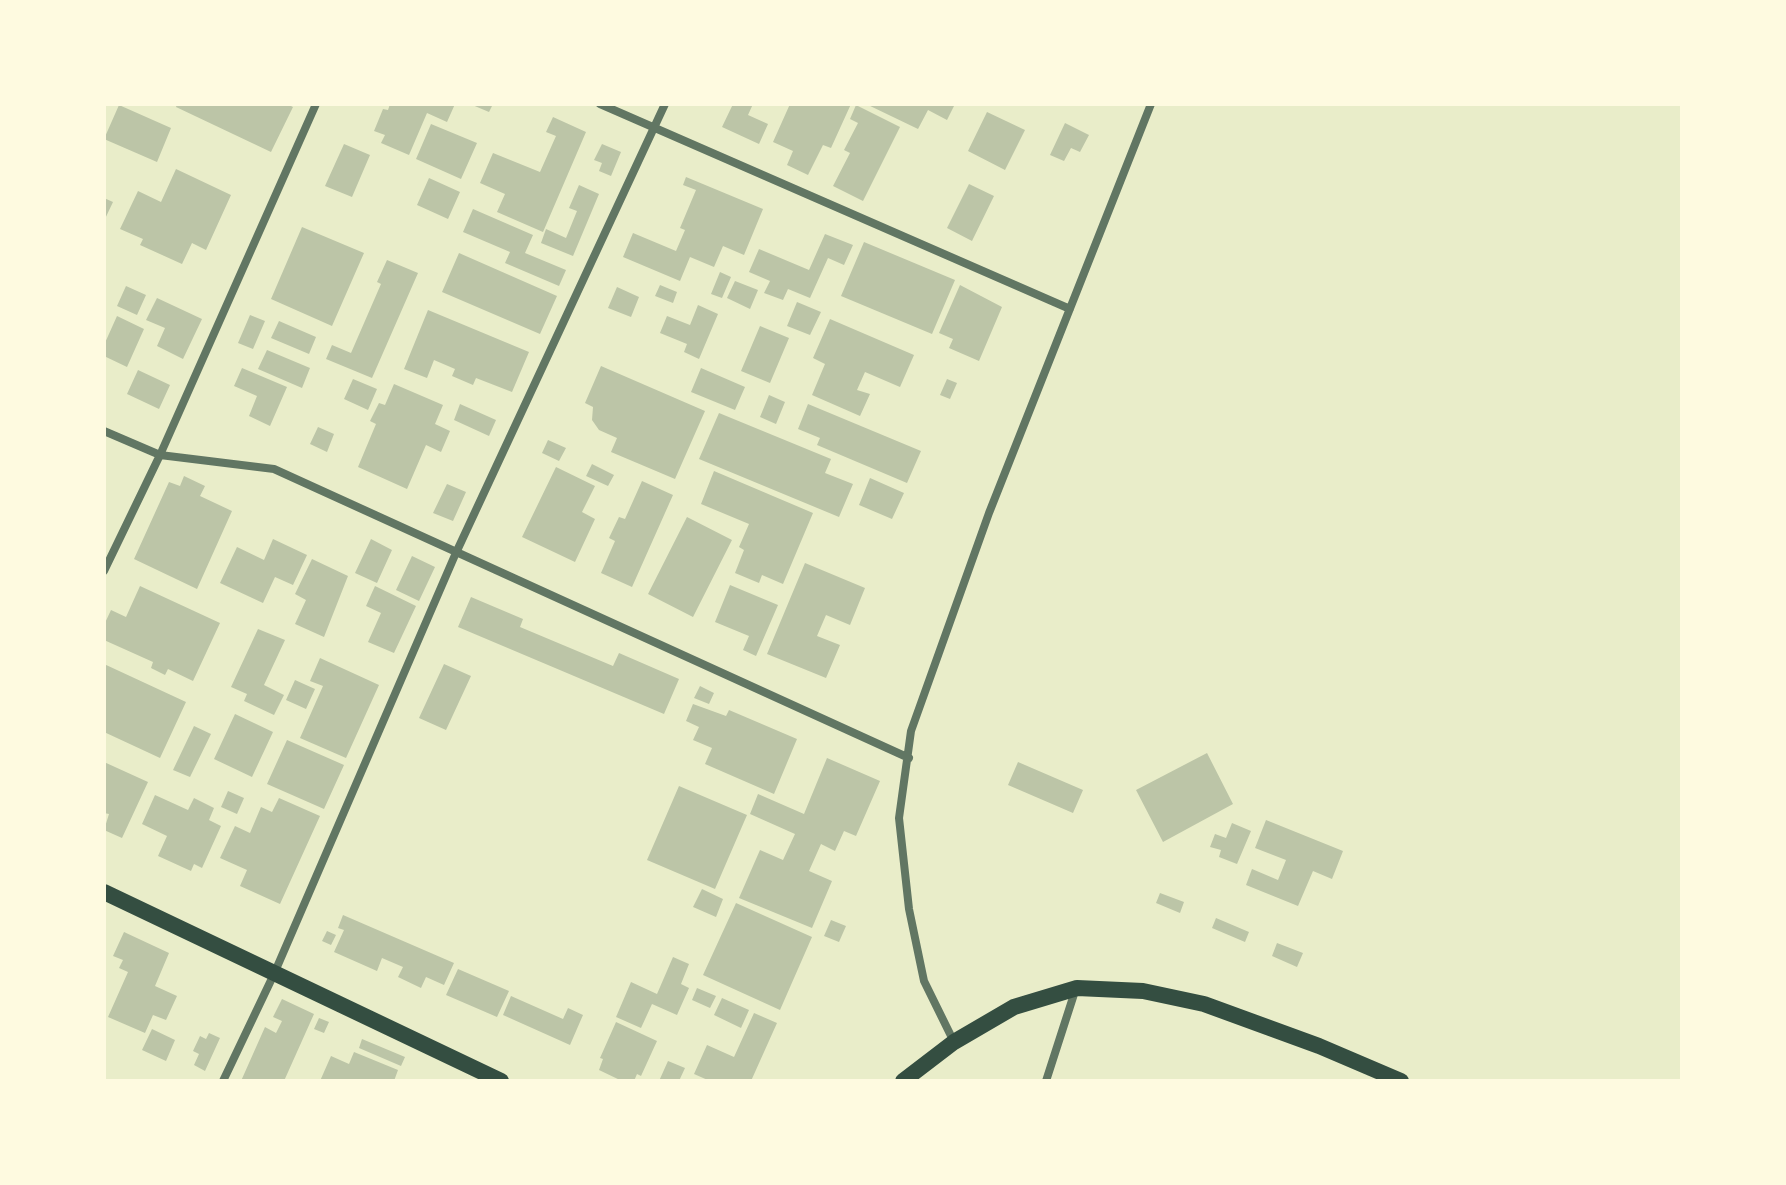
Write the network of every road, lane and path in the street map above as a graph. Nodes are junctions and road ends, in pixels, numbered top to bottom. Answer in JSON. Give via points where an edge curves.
{"nodes":[{"id":1,"x":316,"y":104,"type":"edge"},
{"id":2,"x":600,"y":104,"type":"edge"},
{"id":3,"x":665,"y":104,"type":"edge"},
{"id":4,"x":1151,"y":104,"type":"edge"},
{"id":5,"x":653,"y":130,"type":"junction"},
{"id":6,"x":1070,"y":309,"type":"junction"},
{"id":7,"x":104,"y":431,"type":"edge"},
{"id":8,"x":160,"y":455,"type":"junction"},
{"id":9,"x":455,"y":555,"type":"junction"},
{"id":10,"x":104,"y":571,"type":"edge"},
{"id":11,"x":909,"y":758,"type":"junction"},
{"id":12,"x":104,"y":892,"type":"edge"},
{"id":13,"x":274,"y":974,"type":"junction"},
{"id":14,"x":1077,"y":988,"type":"junction"},
{"id":15,"x":954,"y":1042,"type":"junction"},
{"id":16,"x":223,"y":1081,"type":"edge"},
{"id":17,"x":501,"y":1081,"type":"edge"},
{"id":18,"x":903,"y":1081,"type":"edge"},
{"id":19,"x":1046,"y":1081,"type":"edge"},
{"id":20,"x":1401,"y":1081,"type":"edge"}],
"edges":[{"from":1,"to":8,"type":"street"},
{"from":2,"to":5,"type":"street"},
{"from":3,"to":5,"type":"street"},
{"from":4,"to":6,"type":"street"},
{"from":5,"to":6,"type":"street"},
{"from":5,"to":9,"type":"street"},
{"from":6,"to":11,"type":"street","via":[[942,642],[911,731]]},
{"from":7,"to":8,"type":"street"},
{"from":8,"to":9,"type":"street","via":[[274,469]]},
{"from":8,"to":10,"type":"street"},
{"from":9,"to":11,"type":"street"},
{"from":9,"to":13,"type":"street"},
{"from":11,"to":15,"type":"street","via":[[899,818],[915,947],[924,981]]},
{"from":12,"to":13,"type":"main road"},
{"from":13,"to":16,"type":"street"},
{"from":13,"to":17,"type":"main road"},
{"from":14,"to":15,"type":"main road","via":[[1014,1007]]},
{"from":14,"to":19,"type":"street"},
{"from":14,"to":20,"type":"main road","via":[[1143,991],[1204,1004]]},
{"from":15,"to":18,"type":"main road"}]}
